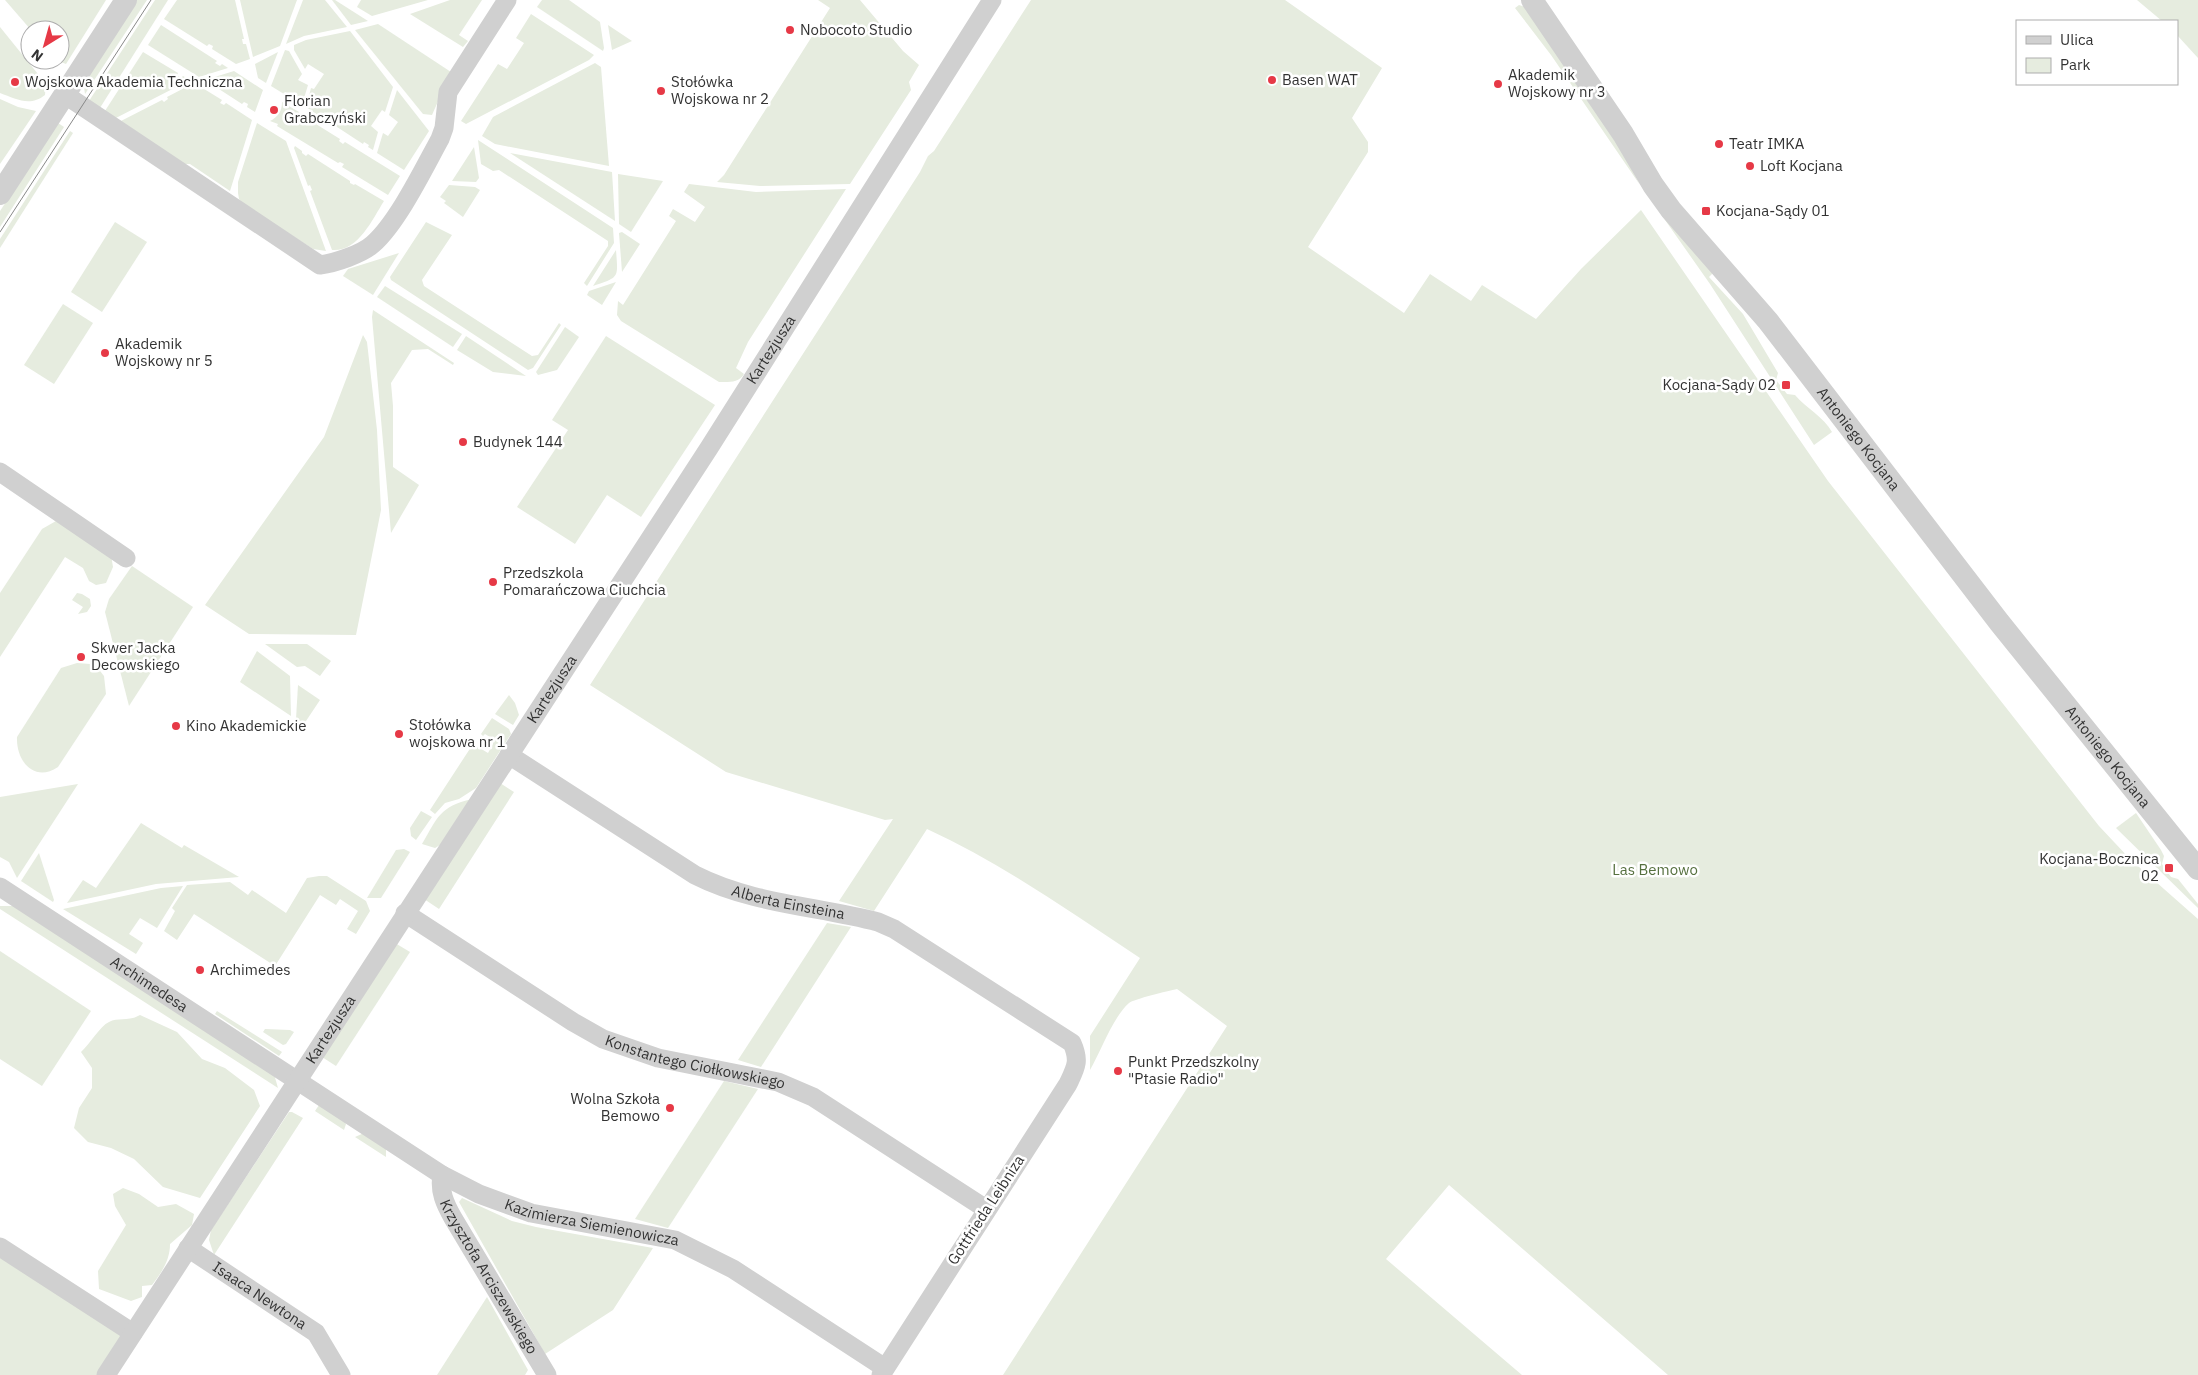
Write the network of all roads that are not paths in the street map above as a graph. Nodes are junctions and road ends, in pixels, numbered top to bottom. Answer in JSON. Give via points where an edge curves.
{"nodes":[{"id":1,"x":126,"y":0,"type":"edge"},
{"id":2,"x":507,"y":0,"type":"edge"},
{"id":3,"x":992,"y":0,"type":"edge"},
{"id":4,"x":1532,"y":0,"type":"edge"},
{"id":5,"x":64,"y":94,"type":"junction"},
{"id":6,"x":0,"y":194,"type":"edge"},
{"id":7,"x":0,"y":472,"type":"edge"},
{"id":8,"x":126,"y":558,"type":"dead end"},
{"id":9,"x":508,"y":755,"type":"junction"},
{"id":10,"x":2198,"y":869,"type":"edge"},
{"id":11,"x":0,"y":887,"type":"edge"},
{"id":12,"x":405,"y":913,"type":"junction"},
{"id":13,"x":1072,"y":1042,"type":"joint"},
{"id":14,"x":298,"y":1079,"type":"junction"},
{"id":15,"x":442,"y":1175,"type":"junction"},
{"id":16,"x":986,"y":1209,"type":"junction"},
{"id":17,"x":0,"y":1247,"type":"edge"},
{"id":18,"x":188,"y":1248,"type":"junction"},
{"id":19,"x":132,"y":1333,"type":"junction"},
{"id":20,"x":883,"y":1372,"type":"edge"},
{"id":21,"x":106,"y":1375,"type":"edge"},
{"id":22,"x":341,"y":1375,"type":"edge"},
{"id":23,"x":546,"y":1375,"type":"edge"}],
"edges":[{"from":1,"to":5,"type":"street"},
{"from":2,"to":5,"type":"street","via":[[448,92],[440,139],[387,228],[373,245],[335,263],[320,265]]},
{"from":3,"to":9,"type":"street","name":"Kartezjusza","via":[[709,448]]},
{"from":4,"to":10,"type":"street","name":"Antoniego Kocjana","via":[[1671,210],[1768,321],[1999,622]]},
{"from":5,"to":6,"type":"street"},
{"from":7,"to":8,"type":"street"},
{"from":9,"to":12,"type":"street","name":"Kartezjusza"},
{"from":9,"to":13,"type":"street","name":"Alberta Einsteina","via":[[712,883],[764,899],[878,922],[894,929]]},
{"from":11,"to":14,"type":"street","name":"Archimedesa"},
{"from":12,"to":14,"type":"street","name":"Kartezjusza"},
{"from":12,"to":16,"type":"street","name":"Konstantego Ciołkowskiego","via":[[604,1039],[658,1058],[778,1082],[814,1097]]},
{"from":13,"to":16,"type":"street","name":"Gottfrieda Leibniza","via":[[1077,1055],[1076,1069]]},
{"from":14,"to":15,"type":"street","name":"Kazimierza Siemienowicza"},
{"from":14,"to":18,"type":"street","name":"Kartezjusza"},
{"from":15,"to":20,"type":"street","name":"Kazimierza Siemienowicza","via":[[479,1194],[531,1213],[675,1240],[733,1269]]},
{"from":15,"to":23,"type":"street","name":"Krzysztofa Arciszewskiego","via":[[440,1184],[445,1203]]},
{"from":16,"to":20,"type":"street","name":"Gottfrieda Leibniza"},
{"from":17,"to":19,"type":"street"},
{"from":18,"to":19,"type":"street","name":"Kartezjusza"},
{"from":18,"to":22,"type":"street","name":"Isaaca Newtona","via":[[316,1333]]},
{"from":19,"to":21,"type":"street","name":"Kartezjusza"}]}
